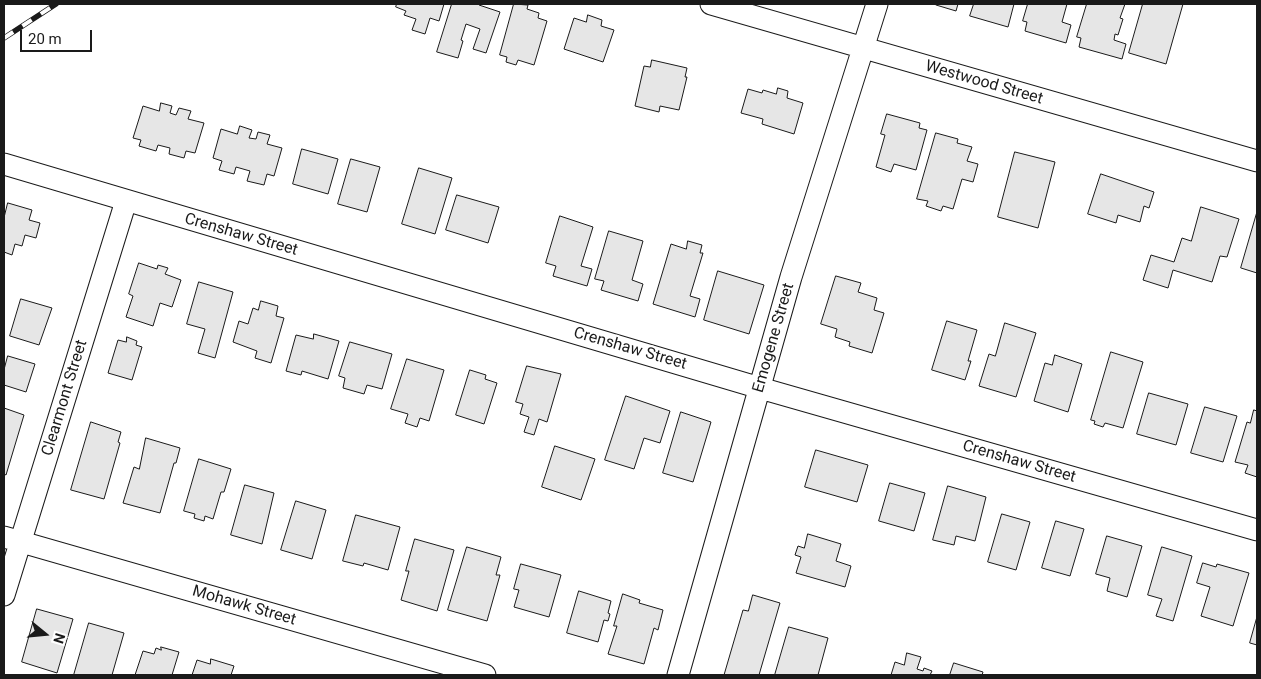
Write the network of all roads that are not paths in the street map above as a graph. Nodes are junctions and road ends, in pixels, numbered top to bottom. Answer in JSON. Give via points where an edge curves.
{"nodes":[{"id":1,"x":711,"y":4,"type":"edge"},
{"id":2,"x":877,"y":4,"type":"edge"},
{"id":3,"x":864,"y":47,"type":"junction"},
{"id":4,"x":1257,"y":161,"type":"edge"},
{"id":5,"x":4,"y":164,"type":"edge"},
{"id":6,"x":126,"y":201,"type":"junction"},
{"id":7,"x":760,"y":388,"type":"junction"},
{"id":8,"x":1257,"y":530,"type":"edge"},
{"id":9,"x":12,"y":539,"type":"edge"},
{"id":10,"x":4,"y":595,"type":"edge"},
{"id":11,"x":484,"y":675,"type":"edge"},
{"id":12,"x":678,"y":675,"type":"edge"}],
"edges":[{"from":1,"to":3,"type":"street","name":"Westwood Street"},
{"from":2,"to":3,"type":"street","name":"Emogene Street"},
{"from":3,"to":4,"type":"street","name":"Westwood Street"},
{"from":3,"to":7,"type":"street","name":"Emogene Street","via":[[791,277]]},
{"from":5,"to":6,"type":"street","name":"Crenshaw Street"},
{"from":6,"to":7,"type":"street","name":"Crenshaw Street"},
{"from":6,"to":9,"type":"street","name":"Clearmont Street"},
{"from":7,"to":8,"type":"street","name":"Crenshaw Street"},
{"from":7,"to":12,"type":"street","name":"Emogene Street"},
{"from":9,"to":10,"type":"street","name":"Clearmont Street"},
{"from":9,"to":11,"type":"street","name":"Mohawk Street"}]}
